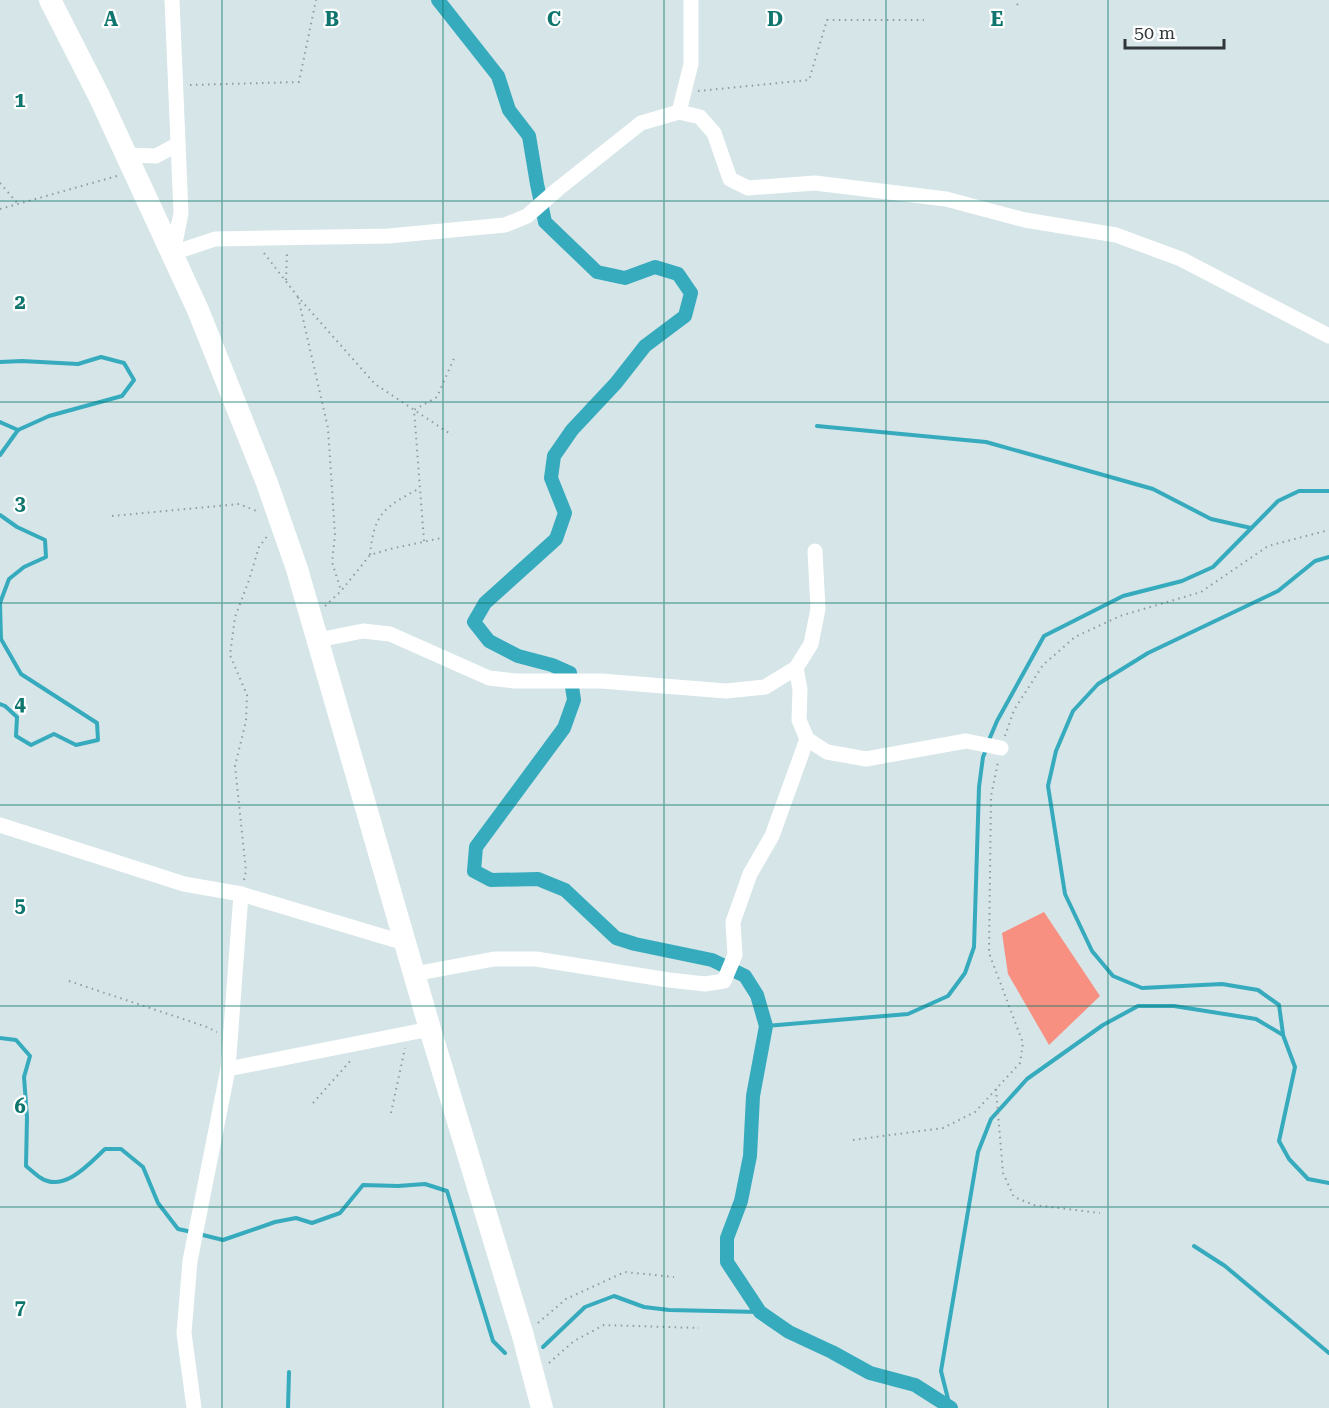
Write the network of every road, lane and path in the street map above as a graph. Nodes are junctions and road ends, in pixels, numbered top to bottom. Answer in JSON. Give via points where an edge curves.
{"nodes":[{"id":1,"x":50,"y":0,"type":"edge"},
{"id":2,"x":172,"y":0,"type":"edge"},
{"id":3,"x":316,"y":0,"type":"edge"},
{"id":4,"x":691,"y":0,"type":"edge"},
{"id":5,"x":1020,"y":0,"type":"edge"},
{"id":6,"x":1017,"y":5,"type":"dead end"},
{"id":7,"x":924,"y":20,"type":"dead end"},
{"id":8,"x":176,"y":85,"type":"junction"},
{"id":9,"x":684,"y":93,"type":"junction"},
{"id":10,"x":679,"y":112,"type":"junction"},
{"id":11,"x":178,"y":144,"type":"junction"},
{"id":12,"x":131,"y":163,"type":"junction"},
{"id":13,"x":0,"y":183,"type":"edge"},
{"id":14,"x":18,"y":204,"type":"junction"},
{"id":15,"x":0,"y":209,"type":"edge"},
{"id":16,"x":301,"y":238,"type":"junction"},
{"id":17,"x":253,"y":239,"type":"junction"},
{"id":18,"x":173,"y":253,"type":"junction"},
{"id":19,"x":285,"y":281,"type":"junction"},
{"id":20,"x":298,"y":297,"type":"junction"},
{"id":21,"x":1329,"y":336,"type":"edge"},
{"id":22,"x":455,"y":356,"type":"dead end"},
{"id":23,"x":414,"y":410,"type":"junction"},
{"id":24,"x":452,"y":435,"type":"dead end"},
{"id":25,"x":420,"y":488,"type":"junction"},
{"id":26,"x":112,"y":516,"type":"dead end"},
{"id":27,"x":279,"y":519,"type":"junction"},
{"id":28,"x":1329,"y":530,"type":"edge"},
{"id":29,"x":441,"y":537,"type":"dead end"},
{"id":30,"x":424,"y":542,"type":"junction"},
{"id":31,"x":815,"y":550,"type":"dead end"},
{"id":32,"x":370,"y":555,"type":"junction"},
{"id":33,"x":341,"y":591,"type":"junction"},
{"id":34,"x":311,"y":617,"type":"junction"},
{"id":35,"x":318,"y":640,"type":"junction"},
{"id":36,"x":796,"y":668,"type":"junction"},
{"id":37,"x":807,"y":739,"type":"junction"},
{"id":38,"x":1001,"y":748,"type":"junction"},
{"id":39,"x":0,"y":825,"type":"edge"},
{"id":40,"x":241,"y":894,"type":"junction"},
{"id":41,"x":405,"y":943,"type":"junction"},
{"id":42,"x":414,"y":974,"type":"junction"},
{"id":43,"x":69,"y":981,"type":"dead end"},
{"id":44,"x":419,"y":1031,"type":"junction"},
{"id":45,"x":230,"y":1040,"type":"junction"},
{"id":46,"x":368,"y":1041,"type":"junction"},
{"id":47,"x":228,"y":1069,"type":"junction"},
{"id":48,"x":996,"y":1089,"type":"junction"},
{"id":49,"x":313,"y":1103,"type":"dead end"},
{"id":50,"x":391,"y":1113,"type":"dead end"},
{"id":51,"x":853,"y":1140,"type":"dead end"},
{"id":52,"x":1100,"y":1213,"type":"dead end"},
{"id":53,"x":674,"y":1277,"type":"dead end"},
{"id":54,"x":699,"y":1328,"type":"dead end"},
{"id":55,"x":523,"y":1336,"type":"junction"},
{"id":56,"x":534,"y":1377,"type":"junction"},
{"id":57,"x":194,"y":1408,"type":"edge"},
{"id":58,"x":542,"y":1408,"type":"edge"}],
"edges":[{"from":1,"to":12,"type":"highway"},
{"from":2,"to":8,"type":"street"},
{"from":3,"to":8,"type":"path","via":[[299,82]]},
{"from":4,"to":9,"type":"street","via":[[691,64]]},
{"from":5,"to":6,"type":"path"},
{"from":7,"to":9,"type":"path","via":[[827,20],[809,80]]},
{"from":8,"to":11,"type":"street"},
{"from":9,"to":10,"type":"street"},
{"from":10,"to":16,"type":"street","via":[[641,123],[527,216],[505,225],[389,236]]},
{"from":10,"to":21,"type":"street","via":[[700,117],[714,134],[730,179],[748,188],[815,183],[946,199],[1025,220],[1116,235],[1181,259]]},
{"from":11,"to":12,"type":"street"},
{"from":11,"to":18,"type":"street","via":[[180,213]]},
{"from":12,"to":14,"type":"path"},
{"from":12,"to":18,"type":"highway"},
{"from":13,"to":14,"type":"path"},
{"from":14,"to":15,"type":"path"},
{"from":16,"to":17,"type":"street"},
{"from":16,"to":19,"type":"path","via":[[287,253]]},
{"from":17,"to":18,"type":"street","via":[[215,239]]},
{"from":17,"to":19,"type":"path"},
{"from":18,"to":27,"type":"highway"},
{"from":19,"to":20,"type":"path"},
{"from":20,"to":23,"type":"path","via":[[375,384]]},
{"from":20,"to":33,"type":"path","via":[[327,428],[334,535],[332,562]]},
{"from":22,"to":23,"type":"path","via":[[437,398]]},
{"from":23,"to":24,"type":"path"},
{"from":23,"to":25,"type":"path"},
{"from":25,"to":30,"type":"path"},
{"from":25,"to":32,"type":"path","via":[[393,503],[377,519]]},
{"from":26,"to":27,"type":"path","via":[[239,504]]},
{"from":27,"to":34,"type":"highway"},
{"from":27,"to":40,"type":"path","via":[[259,547],[235,617],[230,655],[247,695],[246,720],[235,766],[246,871]]},
{"from":28,"to":38,"type":"path","via":[[1268,546],[1201,592],[1120,616],[1075,637],[1043,665],[1014,710]]},
{"from":29,"to":30,"type":"path"},
{"from":30,"to":32,"type":"path"},
{"from":31,"to":36,"type":"street","via":[[818,609],[811,644]]},
{"from":32,"to":33,"type":"path"},
{"from":33,"to":34,"type":"path"},
{"from":34,"to":35,"type":"highway"},
{"from":35,"to":36,"type":"street","via":[[363,632],[390,634],[489,678],[515,681],[601,681],[726,691],[765,687]]},
{"from":35,"to":41,"type":"highway"},
{"from":36,"to":37,"type":"street","via":[[799,720]]},
{"from":37,"to":38,"type":"street","via":[[827,752],[866,759],[966,741]]},
{"from":37,"to":42,"type":"street","via":[[772,836],[750,874],[733,922],[735,955],[724,981],[705,984],[669,980],[537,959],[494,959]]},
{"from":38,"to":48,"type":"path","via":[[991,796],[989,953],[1023,1043],[1020,1063]]},
{"from":39,"to":40,"type":"street","via":[[184,884]]},
{"from":40,"to":41,"type":"street"},
{"from":40,"to":45,"type":"street"},
{"from":41,"to":42,"type":"highway"},
{"from":42,"to":44,"type":"highway"},
{"from":43,"to":45,"type":"path","via":[[207,1027]]},
{"from":44,"to":46,"type":"street"},
{"from":44,"to":50,"type":"path"},
{"from":44,"to":55,"type":"highway"},
{"from":45,"to":47,"type":"street"},
{"from":46,"to":47,"type":"street"},
{"from":46,"to":49,"type":"path"},
{"from":47,"to":57,"type":"street","via":[[190,1262],[184,1333]]},
{"from":48,"to":51,"type":"path","via":[[975,1112],[944,1128]]},
{"from":48,"to":52,"type":"path","via":[[1003,1173],[1014,1197],[1034,1205]]},
{"from":53,"to":55,"type":"path","via":[[626,1272],[566,1299]]},
{"from":54,"to":56,"type":"path","via":[[604,1325],[574,1341]]},
{"from":55,"to":56,"type":"highway"},
{"from":56,"to":58,"type":"highway"}]}
